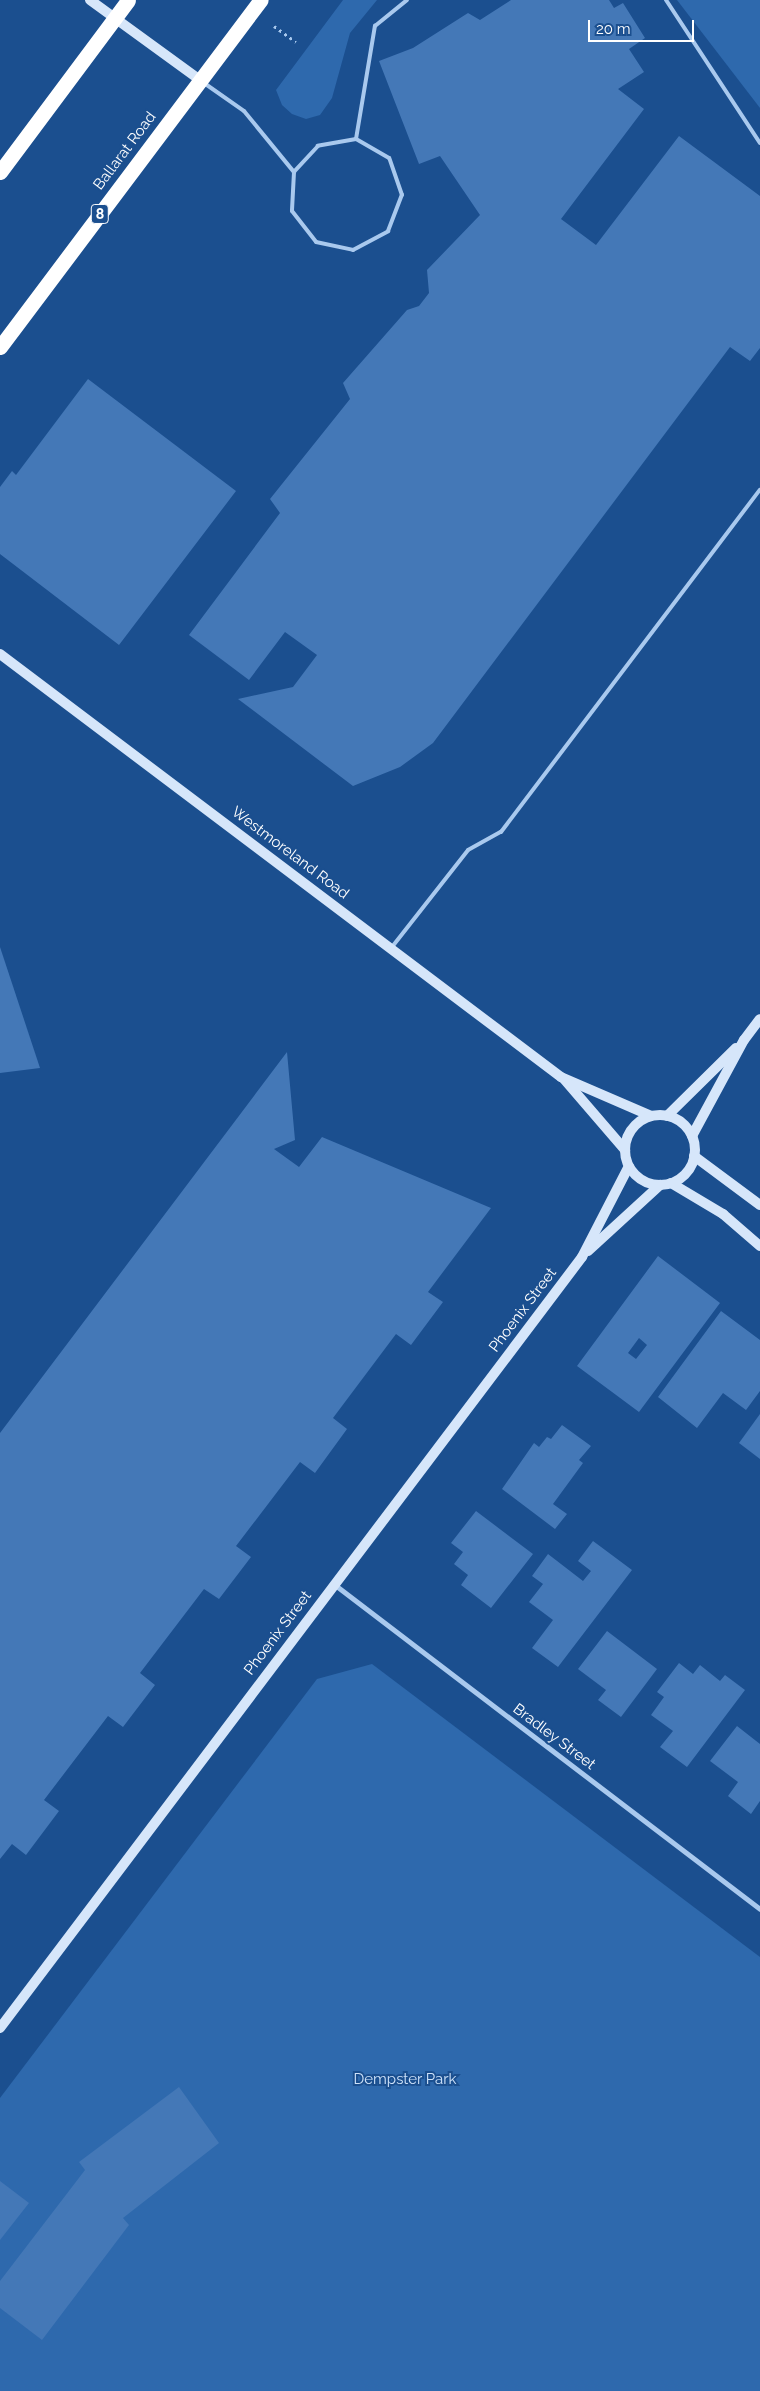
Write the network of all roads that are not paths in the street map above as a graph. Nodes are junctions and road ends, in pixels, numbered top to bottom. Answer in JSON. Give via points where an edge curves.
{"nodes":[{"id":1,"x":90,"y":0,"type":"edge"},
{"id":2,"x":128,"y":0,"type":"edge"},
{"id":3,"x":261,"y":0,"type":"edge"},
{"id":4,"x":407,"y":0,"type":"edge"},
{"id":5,"x":666,"y":0,"type":"edge"},
{"id":6,"x":114,"y":19,"type":"junction"},
{"id":7,"x":200,"y":80,"type":"junction"},
{"id":8,"x":356,"y":139,"type":"junction"},
{"id":9,"x":760,"y":143,"type":"edge"},
{"id":10,"x":0,"y":172,"type":"edge"},
{"id":11,"x":294,"y":172,"type":"junction"},
{"id":12,"x":0,"y":347,"type":"edge"},
{"id":13,"x":760,"y":490,"type":"edge"},
{"id":14,"x":0,"y":654,"type":"edge"},
{"id":15,"x":390,"y":949,"type":"junction"},
{"id":16,"x":760,"y":1019,"type":"edge"},
{"id":17,"x":744,"y":1040,"type":"junction"},
{"id":18,"x":561,"y":1077,"type":"junction"},
{"id":19,"x":650,"y":1116,"type":"junction"},
{"id":20,"x":667,"y":1116,"type":"junction"},
{"id":21,"x":692,"y":1136,"type":"junction"},
{"id":22,"x":625,"y":1150,"type":"junction"},
{"id":23,"x":694,"y":1156,"type":"junction"},
{"id":24,"x":629,"y":1166,"type":"junction"},
{"id":25,"x":670,"y":1183,"type":"junction"},
{"id":26,"x":660,"y":1185,"type":"junction"},
{"id":27,"x":760,"y":1205,"type":"edge"},
{"id":28,"x":760,"y":1246,"type":"edge"},
{"id":29,"x":582,"y":1257,"type":"junction"},
{"id":30,"x":334,"y":1584,"type":"junction"},
{"id":31,"x":760,"y":1909,"type":"edge"},
{"id":32,"x":0,"y":2028,"type":"edge"}],
"edges":[{"from":1,"to":6,"type":"street"},
{"from":2,"to":6,"type":"highway"},
{"from":3,"to":7,"type":"highway","name":"Ballarat Road","number":"8"},
{"from":4,"to":8,"type":"lane","via":[[375,26]]},
{"from":5,"to":9,"type":"lane"},
{"from":6,"to":7,"type":"street"},
{"from":6,"to":10,"type":"highway"},
{"from":7,"to":11,"type":"lane","via":[[244,110]]},
{"from":7,"to":12,"type":"highway","name":"Ballarat Road","number":"8"},
{"from":8,"to":11,"type":"lane","via":[[318,146]]},
{"from":8,"to":11,"type":"lane","via":[[390,158],[402,195],[388,231],[362,246],[353,250],[316,242],[292,211]]},
{"from":13,"to":15,"type":"lane","via":[[501,832],[468,850]]},
{"from":14,"to":15,"type":"street","name":"Westmoreland Road"},
{"from":15,"to":18,"type":"street","name":"Westmoreland Road"},
{"from":16,"to":17,"type":"street"},
{"from":17,"to":20,"type":"street"},
{"from":17,"to":21,"type":"street"},
{"from":18,"to":19,"type":"street","name":"Westmoreland Road"},
{"from":18,"to":22,"type":"street","name":"Westmoreland Road"},
{"from":19,"to":20,"type":"street"},
{"from":19,"to":22,"type":"street","via":[[632,1128]]},
{"from":20,"to":21,"type":"street","via":[[678,1119]]},
{"from":21,"to":23,"type":"street"},
{"from":22,"to":24,"type":"street"},
{"from":23,"to":25,"type":"street","via":[[686,1173]]},
{"from":23,"to":27,"type":"street"},
{"from":24,"to":26,"type":"street","via":[[642,1180]]},
{"from":24,"to":29,"type":"street","name":"Phoenix Street"},
{"from":25,"to":26,"type":"street"},
{"from":25,"to":28,"type":"street","via":[[723,1214]]},
{"from":26,"to":29,"type":"street","name":"Phoenix Street"},
{"from":29,"to":30,"type":"street","name":"Phoenix Street"},
{"from":30,"to":31,"type":"street","name":"Bradley Street"},
{"from":30,"to":32,"type":"street","name":"Phoenix Street"}]}
